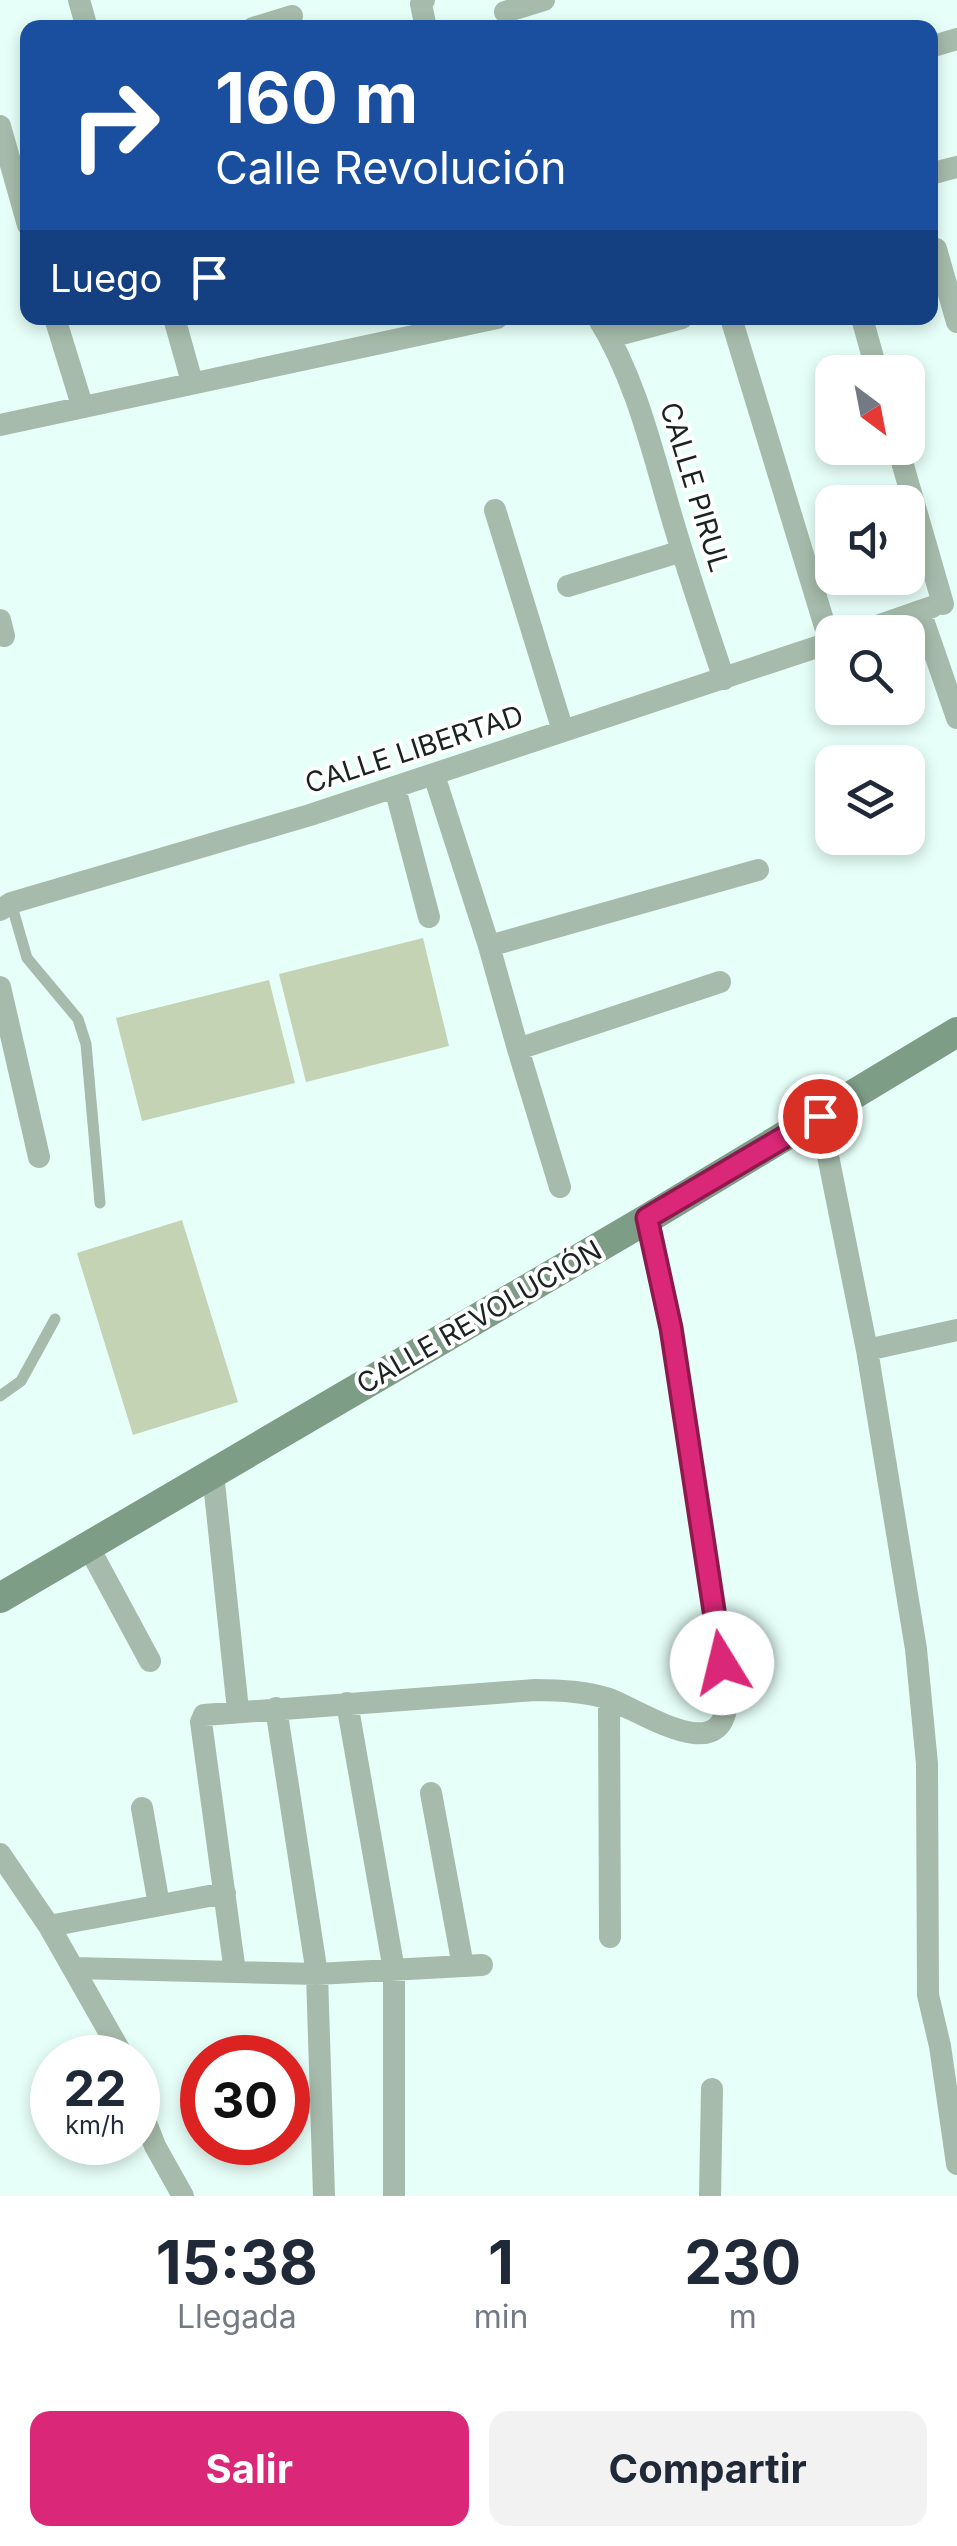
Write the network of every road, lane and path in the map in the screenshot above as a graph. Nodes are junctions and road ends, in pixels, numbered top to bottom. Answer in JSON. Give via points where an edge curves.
{"nodes":[{"id":1,"x":544,"y":0,"type":"edge"},
{"id":2,"x":506,"y":13,"type":"edge"},
{"id":3,"x":292,"y":16,"type":"dead end"},
{"id":4,"x":279,"y":20,"type":"edge"},
{"id":5,"x":0,"y":126,"type":"edge"},
{"id":6,"x":20,"y":197,"type":"edge"},
{"id":7,"x":938,"y":256,"type":"edge"},
{"id":8,"x":957,"y":322,"type":"edge"},
{"id":9,"x":57,"y":325,"type":"edge"},
{"id":10,"x":176,"y":325,"type":"edge"},
{"id":11,"x":464,"y":325,"type":"edge"},
{"id":12,"x":734,"y":325,"type":"edge"},
{"id":13,"x":864,"y":325,"type":"edge"},
{"id":14,"x":604,"y":328,"type":"edge"},
{"id":15,"x":872,"y":355,"type":"edge"},
{"id":16,"x":192,"y":382,"type":"junction"},
{"id":17,"x":82,"y":405,"type":"junction"},
{"id":18,"x":0,"y":425,"type":"edge"},
{"id":19,"x":903,"y":465,"type":"edge"},
{"id":20,"x":495,"y":510,"type":"dead end"},
{"id":21,"x":682,"y":550,"type":"junction"},
{"id":22,"x":568,"y":586,"type":"dead end"},
{"id":23,"x":940,"y":605,"type":"edge"},
{"id":24,"x":822,"y":615,"type":"edge"},
{"id":25,"x":910,"y":615,"type":"edge"},
{"id":26,"x":815,"y":648,"type":"edge"},
{"id":27,"x":949,"y":664,"type":"edge"},
{"id":28,"x":724,"y":679,"type":"junction"},
{"id":29,"x":957,"y":718,"type":"edge"},
{"id":30,"x":563,"y":731,"type":"junction"},
{"id":31,"x":434,"y":775,"type":"junction"},
{"id":32,"x":394,"y":788,"type":"junction"},
{"id":33,"x":758,"y":870,"type":"dead end"},
{"id":34,"x":6,"y":907,"type":"edge"},
{"id":35,"x":430,"y":916,"type":"dead end"},
{"id":36,"x":489,"y":946,"type":"junction"},
{"id":37,"x":720,"y":982,"type":"dead end"},
{"id":38,"x":0,"y":987,"type":"edge"},
{"id":39,"x":957,"y":1032,"type":"edge"},
{"id":40,"x":518,"y":1049,"type":"junction"},
{"id":41,"x":820,"y":1116,"type":"junction"},
{"id":42,"x":39,"y":1157,"type":"dead end"},
{"id":43,"x":560,"y":1187,"type":"dead end"},
{"id":44,"x":100,"y":1203,"type":"dead end"},
{"id":45,"x":647,"y":1218,"type":"junction"},
{"id":46,"x":55,"y":1319,"type":"dead end"},
{"id":47,"x":957,"y":1330,"type":"edge"},
{"id":48,"x":866,"y":1350,"type":"junction"},
{"id":49,"x":0,"y":1396,"type":"edge"},
{"id":50,"x":213,"y":1473,"type":"junction"},
{"id":51,"x":88,"y":1546,"type":"junction"},
{"id":52,"x":0,"y":1598,"type":"edge"},
{"id":53,"x":150,"y":1661,"type":"dead end"},
{"id":54,"x":609,"y":1699,"type":"junction"},
{"id":55,"x":347,"y":1703,"type":"junction"},
{"id":56,"x":276,"y":1708,"type":"junction"},
{"id":57,"x":238,"y":1710,"type":"junction"},
{"id":58,"x":431,"y":1794,"type":"dead end"},
{"id":59,"x":142,"y":1808,"type":"dead end"},
{"id":60,"x":0,"y":1854,"type":"edge"},
{"id":61,"x":224,"y":1892,"type":"junction"},
{"id":62,"x":160,"y":1905,"type":"junction"},
{"id":63,"x":49,"y":1926,"type":"junction"},
{"id":64,"x":610,"y":1937,"type":"dead end"},
{"id":65,"x":74,"y":1968,"type":"junction"},
{"id":66,"x":394,"y":1970,"type":"junction"},
{"id":67,"x":235,"y":1972,"type":"junction"},
{"id":68,"x":317,"y":1974,"type":"junction"},
{"id":69,"x":111,"y":2035,"type":"edge"},
{"id":70,"x":712,"y":2089,"type":"dead end"},
{"id":71,"x":160,"y":2155,"type":"edge"},
{"id":72,"x":957,"y":2164,"type":"edge"},
{"id":73,"x":184,"y":2196,"type":"edge"},
{"id":74,"x":324,"y":2196,"type":"edge"},
{"id":75,"x":394,"y":2196,"type":"edge"},
{"id":76,"x":710,"y":2196,"type":"edge"}],
"edges":[{"from":1,"to":2,"type":"street"},
{"from":3,"to":4,"type":"street"},
{"from":5,"to":6,"type":"street"},
{"from":7,"to":8,"type":"street"},
{"from":9,"to":17,"type":"street"},
{"from":10,"to":16,"type":"street"},
{"from":11,"to":16,"type":"street"},
{"from":12,"to":24,"type":"street"},
{"from":13,"to":15,"type":"street"},
{"from":14,"to":21,"type":"street","name":"CALLE PIRUL","via":[[645,423]]},
{"from":16,"to":17,"type":"street"},
{"from":17,"to":18,"type":"street"},
{"from":19,"to":23,"type":"street"},
{"from":20,"to":30,"type":"street"},
{"from":21,"to":22,"type":"street"},
{"from":21,"to":28,"type":"street","name":"CALLE PIRUL"},
{"from":23,"to":25,"type":"street"},
{"from":23,"to":27,"type":"street"},
{"from":26,"to":28,"type":"street","name":"CALLE LIBERTAD"},
{"from":27,"to":29,"type":"street"},
{"from":28,"to":30,"type":"street","name":"CALLE LIBERTAD"},
{"from":30,"to":31,"type":"street","name":"CALLE LIBERTAD"},
{"from":31,"to":32,"type":"street","name":"CALLE LIBERTAD"},
{"from":31,"to":36,"type":"street"},
{"from":32,"to":34,"type":"street","name":"CALLE LIBERTAD"},
{"from":32,"to":35,"type":"street"},
{"from":33,"to":36,"type":"street"},
{"from":34,"to":44,"type":"lane","via":[[28,958],[78,1019],[86,1044]]},
{"from":36,"to":40,"type":"street"},
{"from":37,"to":40,"type":"street"},
{"from":38,"to":42,"type":"street"},
{"from":39,"to":41,"type":"street","name":"CALLE REVOLUCIÓN"},
{"from":40,"to":43,"type":"street"},
{"from":41,"to":45,"type":"street","name":"CALLE REVOLUCIÓN"},
{"from":41,"to":48,"type":"street"},
{"from":45,"to":50,"type":"street","name":"CALLE REVOLUCIÓN"},
{"from":45,"to":54,"type":"street","via":[[671,1328],[726,1718],[712,1732],[685,1732]]},
{"from":46,"to":49,"type":"lane","via":[[21,1381]]},
{"from":47,"to":48,"type":"street"},
{"from":48,"to":72,"type":"street","via":[[916,1650],[927,1764],[928,1995]]},
{"from":50,"to":51,"type":"street","name":"CALLE REVOLUCIÓN"},
{"from":50,"to":57,"type":"street"},
{"from":51,"to":52,"type":"street","name":"CALLE REVOLUCIÓN"},
{"from":51,"to":53,"type":"street"},
{"from":54,"to":55,"type":"street","via":[[535,1690]]},
{"from":54,"to":64,"type":"street"},
{"from":55,"to":56,"type":"street"},
{"from":55,"to":66,"type":"street"},
{"from":56,"to":57,"type":"street"},
{"from":56,"to":68,"type":"street"},
{"from":57,"to":61,"type":"street","via":[[210,1712],[201,1722]]},
{"from":58,"to":66,"type":"street","via":[[473,1966]]},
{"from":59,"to":62,"type":"street"},
{"from":60,"to":63,"type":"street"},
{"from":61,"to":62,"type":"street"},
{"from":61,"to":67,"type":"street"},
{"from":62,"to":63,"type":"street"},
{"from":63,"to":65,"type":"street"},
{"from":65,"to":67,"type":"street"},
{"from":65,"to":69,"type":"street"},
{"from":66,"to":68,"type":"street"},
{"from":66,"to":75,"type":"street"},
{"from":67,"to":68,"type":"street"},
{"from":68,"to":74,"type":"street"},
{"from":70,"to":76,"type":"street"},
{"from":71,"to":73,"type":"street"}]}
